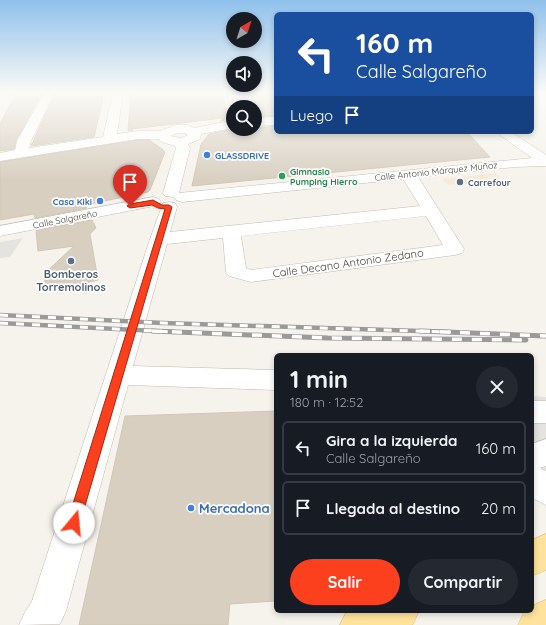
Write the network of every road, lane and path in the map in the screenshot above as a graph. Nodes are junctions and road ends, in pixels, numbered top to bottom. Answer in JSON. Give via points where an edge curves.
{"nodes":[{"id":1,"x":34,"y":122,"type":"edge"},
{"id":2,"x":112,"y":122,"type":"edge"},
{"id":3,"x":226,"y":125,"type":"edge"},
{"id":4,"x":194,"y":132,"type":"junction"},
{"id":5,"x":505,"y":134,"type":"edge"},
{"id":6,"x":163,"y":135,"type":"junction"},
{"id":7,"x":109,"y":140,"type":"junction"},
{"id":8,"x":179,"y":141,"type":"junction"},
{"id":9,"x":21,"y":153,"type":"junction"},
{"id":10,"x":0,"y":157,"type":"edge"},
{"id":11,"x":546,"y":161,"type":"edge"},
{"id":12,"x":408,"y":174,"type":"junction"},
{"id":13,"x":169,"y":200,"type":"junction"},
{"id":14,"x":431,"y":210,"type":"junction"},
{"id":15,"x":0,"y":231,"type":"edge"},
{"id":16,"x":232,"y":232,"type":"junction"},
{"id":17,"x":159,"y":239,"type":"junction"},
{"id":18,"x":118,"y":375,"type":"junction"},
{"id":19,"x":274,"y":380,"type":"edge"},
{"id":20,"x":534,"y":412,"type":"edge"},
{"id":21,"x":546,"y":412,"type":"edge"},
{"id":22,"x":546,"y":452,"type":"edge"},
{"id":23,"x":534,"y":457,"type":"edge"},
{"id":24,"x":534,"y":481,"type":"edge"},
{"id":25,"x":546,"y":490,"type":"edge"},
{"id":26,"x":546,"y":551,"type":"edge"},
{"id":27,"x":534,"y":558,"type":"edge"},
{"id":28,"x":394,"y":613,"type":"edge"},
{"id":29,"x":546,"y":619,"type":"edge"},
{"id":30,"x":45,"y":620,"type":"edge"},
{"id":31,"x":359,"y":625,"type":"edge"},
{"id":32,"x":536,"y":625,"type":"edge"}],
"edges":[{"from":1,"to":9,"type":"street"},
{"from":2,"to":7,"type":"street"},
{"from":3,"to":4,"type":"street"},
{"from":4,"to":6,"type":"street","via":[[176,129]]},
{"from":4,"to":8,"type":"street","via":[[193,138]]},
{"from":5,"to":11,"type":"street"},
{"from":6,"to":7,"type":"street","via":[[138,135]]},
{"from":6,"to":8,"type":"street","via":[[165,139]]},
{"from":7,"to":9,"type":"street"},
{"from":8,"to":13,"type":"street","via":[[183,148]]},
{"from":9,"to":10,"type":"street"},
{"from":11,"to":12,"type":"street","name":"Calle Antonio Márquez Muñoz"},
{"from":12,"to":13,"type":"street","name":"Calle Antonio Márquez Muñoz"},
{"from":12,"to":14,"type":"street","name":"Calle Decano Antonio Zedano"},
{"from":13,"to":15,"type":"street","name":"Calle Salgareño"},
{"from":13,"to":17,"type":"street"},
{"from":14,"to":16,"type":"street"},
{"from":14,"to":16,"type":"street","name":"Calle Decano Antonio Zedano","via":[[455,249],[251,276],[236,272]]},
{"from":16,"to":17,"type":"street"},
{"from":17,"to":18,"type":"street"},
{"from":18,"to":19,"type":"street"},
{"from":18,"to":30,"type":"street"},
{"from":20,"to":21,"type":"street"},
{"from":22,"to":23,"type":"street"},
{"from":24,"to":25,"type":"street"},
{"from":26,"to":27,"type":"main road"},
{"from":28,"to":31,"type":"main road"},
{"from":29,"to":32,"type":"main road"}]}
